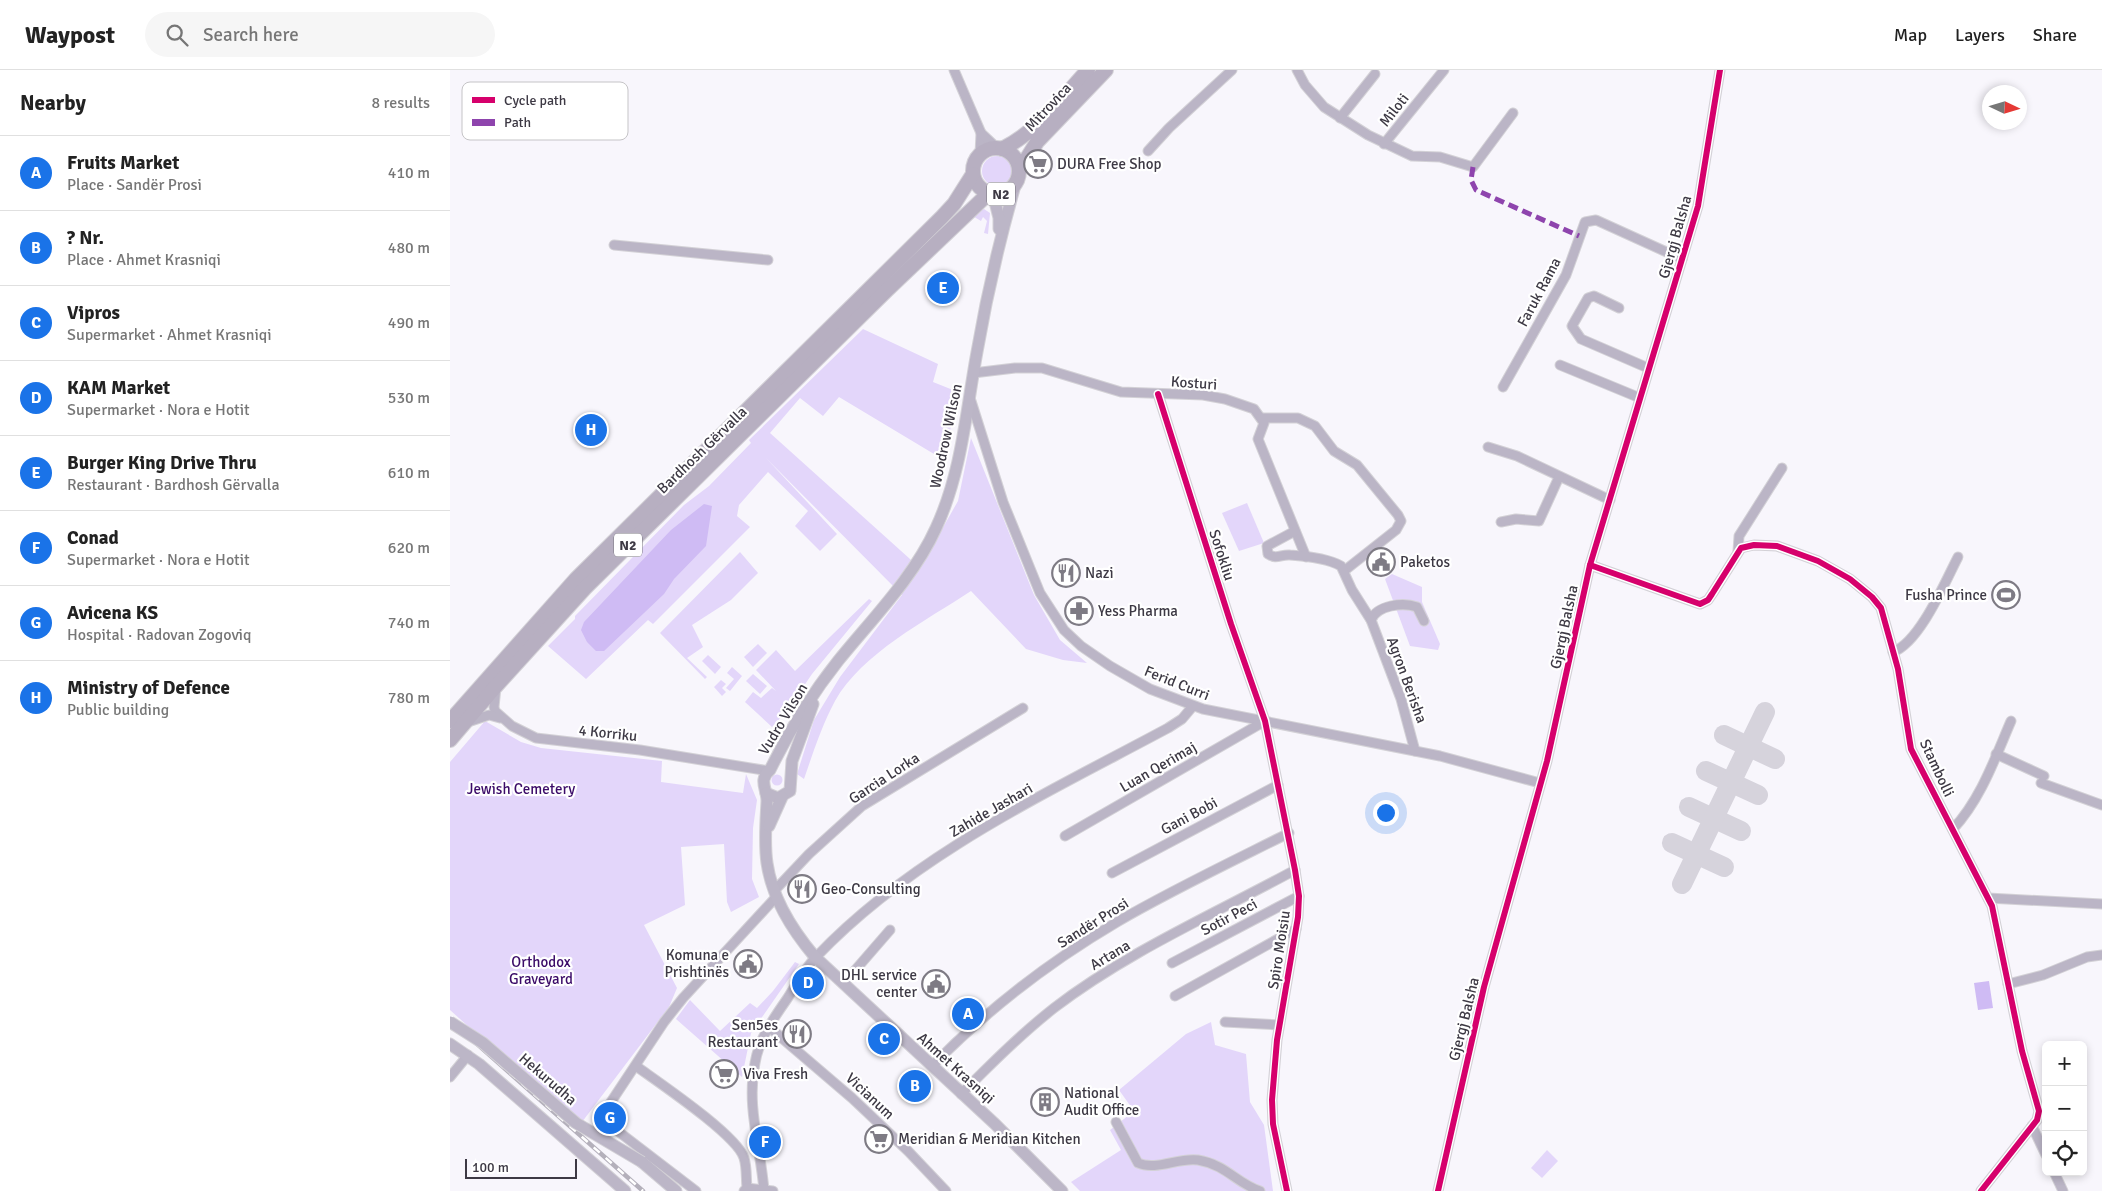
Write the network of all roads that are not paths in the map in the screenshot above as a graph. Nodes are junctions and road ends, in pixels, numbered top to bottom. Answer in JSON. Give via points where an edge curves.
{"nodes":[{"id":1,"x":954,"y":70,"type":"edge"},
{"id":2,"x":1088,"y":70,"type":"edge"},
{"id":3,"x":1106,"y":70,"type":"edge"},
{"id":4,"x":1232,"y":70,"type":"edge"},
{"id":5,"x":1297,"y":70,"type":"edge"},
{"id":6,"x":1444,"y":70,"type":"edge"},
{"id":7,"x":1720,"y":70,"type":"edge"},
{"id":8,"x":1375,"y":74,"type":"dead end"},
{"id":9,"x":1513,"y":113,"type":"dead end"},
{"id":10,"x":1340,"y":118,"type":"junction"},
{"id":11,"x":981,"y":133,"type":"junction"},
{"id":12,"x":1384,"y":144,"type":"junction"},
{"id":13,"x":999,"y":148,"type":"junction"},
{"id":14,"x":1148,"y":152,"type":"dead end"},
{"id":15,"x":980,"y":154,"type":"junction"},
{"id":16,"x":973,"y":174,"type":"junction"},
{"id":17,"x":1017,"y":177,"type":"junction"},
{"id":18,"x":991,"y":194,"type":"junction"},
{"id":19,"x":999,"y":244,"type":"junction"},
{"id":20,"x":614,"y":245,"type":"dead end"},
{"id":21,"x":1682,"y":259,"type":"junction"},
{"id":22,"x":768,"y":260,"type":"dead end"},
{"id":23,"x":1619,"y":308,"type":"dead end"},
{"id":24,"x":1560,"y":365,"type":"dead end"},
{"id":25,"x":1648,"y":368,"type":"junction"},
{"id":26,"x":973,"y":374,"type":"junction"},
{"id":27,"x":1503,"y":387,"type":"dead end"},
{"id":28,"x":1158,"y":394,"type":"junction"},
{"id":29,"x":970,"y":398,"type":"junction"},
{"id":30,"x":1640,"y":398,"type":"junction"},
{"id":31,"x":1261,"y":418,"type":"junction"},
{"id":32,"x":1488,"y":447,"type":"dead end"},
{"id":33,"x":1782,"y":468,"type":"dead end"},
{"id":34,"x":1558,"y":477,"type":"junction"},
{"id":35,"x":1610,"y":500,"type":"junction"},
{"id":36,"x":1501,"y":522,"type":"dead end"},
{"id":37,"x":1295,"y":531,"type":"junction"},
{"id":38,"x":1738,"y":551,"type":"junction"},
{"id":39,"x":1306,"y":557,"type":"junction"},
{"id":40,"x":1958,"y":557,"type":"dead end"},
{"id":41,"x":1590,"y":565,"type":"junction"},
{"id":42,"x":1344,"y":572,"type":"junction"},
{"id":43,"x":1371,"y":620,"type":"junction"},
{"id":44,"x":1424,"y":621,"type":"dead end"},
{"id":45,"x":1893,"y":652,"type":"junction"},
{"id":46,"x":496,"y":686,"type":"junction"},
{"id":47,"x":821,"y":686,"type":"junction"},
{"id":48,"x":1193,"y":706,"type":"junction"},
{"id":49,"x":1023,"y":708,"type":"dead end"},
{"id":50,"x":501,"y":718,"type":"junction"},
{"id":51,"x":450,"y":721,"type":"edge"},
{"id":52,"x":1265,"y":721,"type":"junction"},
{"id":53,"x":2011,"y":721,"type":"dead end"},
{"id":54,"x":464,"y":724,"type":"junction"},
{"id":55,"x":450,"y":740,"type":"edge"},
{"id":56,"x":1415,"y":750,"type":"junction"},
{"id":57,"x":1996,"y":754,"type":"junction"},
{"id":58,"x":751,"y":768,"type":"junction"},
{"id":59,"x":770,"y":770,"type":"junction"},
{"id":60,"x":791,"y":776,"type":"junction"},
{"id":61,"x":1540,"y":782,"type":"junction"},
{"id":62,"x":1278,"y":785,"type":"junction"},
{"id":63,"x":765,"y":789,"type":"junction"},
{"id":64,"x":782,"y":797,"type":"junction"},
{"id":65,"x":2102,"y":805,"type":"edge"},
{"id":66,"x":1953,"y":829,"type":"junction"},
{"id":67,"x":1289,"y":833,"type":"junction"},
{"id":68,"x":1065,"y":836,"type":"dead end"},
{"id":69,"x":766,"y":837,"type":"junction"},
{"id":70,"x":1295,"y":870,"type":"junction"},
{"id":71,"x":1112,"y":872,"type":"dead end"},
{"id":72,"x":776,"y":893,"type":"junction"},
{"id":73,"x":1299,"y":896,"type":"junction"},
{"id":74,"x":1988,"y":898,"type":"junction"},
{"id":75,"x":2102,"y":904,"type":"edge"},
{"id":76,"x":1296,"y":929,"type":"junction"},
{"id":77,"x":890,"y":930,"type":"dead end"},
{"id":78,"x":2102,"y":955,"type":"edge"},
{"id":79,"x":815,"y":957,"type":"junction"},
{"id":80,"x":1172,"y":963,"type":"dead end"},
{"id":81,"x":844,"y":983,"type":"junction"},
{"id":82,"x":2008,"y":984,"type":"junction"},
{"id":83,"x":1175,"y":996,"type":"dead end"},
{"id":84,"x":450,"y":1022,"type":"edge"},
{"id":85,"x":1225,"y":1022,"type":"dead end"},
{"id":86,"x":1279,"y":1025,"type":"junction"},
{"id":87,"x":769,"y":1027,"type":"junction"},
{"id":88,"x":453,"y":1046,"type":"edge"},
{"id":89,"x":468,"y":1055,"type":"junction"},
{"id":90,"x":636,"y":1066,"type":"junction"},
{"id":91,"x":932,"y":1066,"type":"junction"},
{"id":92,"x":450,"y":1077,"type":"edge"},
{"id":93,"x":962,"y":1094,"type":"junction"},
{"id":94,"x":1116,"y":1122,"type":"dead end"},
{"id":95,"x":2032,"y":1126,"type":"junction"},
{"id":96,"x":2042,"y":1147,"type":"edge"},
{"id":97,"x":2056,"y":1176,"type":"edge"},
{"id":98,"x":1283,"y":1189,"type":"edge"},
{"id":99,"x":745,"y":1190,"type":"edge"},
{"id":100,"x":624,"y":1191,"type":"edge"},
{"id":101,"x":676,"y":1191,"type":"edge"},
{"id":102,"x":696,"y":1191,"type":"edge"},
{"id":103,"x":766,"y":1191,"type":"edge"},
{"id":104,"x":946,"y":1191,"type":"edge"},
{"id":105,"x":1062,"y":1191,"type":"edge"},
{"id":106,"x":1260,"y":1191,"type":"edge"},
{"id":107,"x":1438,"y":1191,"type":"edge"},
{"id":108,"x":1981,"y":1191,"type":"edge"},
{"id":109,"x":2063,"y":1191,"type":"edge"}],
"edges":[{"from":1,"to":11,"type":"street"},
{"from":2,"to":13,"type":"highway","name":"Mitrovica","via":[[1028,132]]},
{"from":3,"to":17,"type":"highway","name":"Mitrovica","number":"N2","via":[[1037,142]]},
{"from":4,"to":14,"type":"street","via":[[1169,128]]},
{"from":5,"to":10,"type":"street","via":[[1314,97]]},
{"from":6,"to":12,"type":"street","name":"Miloti"},
{"from":7,"to":21,"type":"street","name":"Gjergj Balsha","via":[[1698,206]]},
{"from":8,"to":10,"type":"street"},
{"from":9,"to":12,"type":"street","via":[[1473,168],[1440,157],[1412,156]]},
{"from":10,"to":12,"type":"street"},
{"from":11,"to":13,"type":"street"},
{"from":11,"to":15,"type":"street"},
{"from":13,"to":15,"type":"highway"},
{"from":13,"to":17,"type":"highway","number":"N2","via":[[1014,157]]},
{"from":15,"to":16,"type":"highway","number":"N2"},
{"from":16,"to":18,"type":"highway","number":"N2","via":[[978,186]]},
{"from":16,"to":51,"type":"highway","name":"Bardhosh Gërvalla","number":"N2","via":[[954,204],[576,579]]},
{"from":17,"to":18,"type":"highway","number":"N2","via":[[1006,192]]},
{"from":17,"to":19,"type":"main road"},
{"from":18,"to":19,"type":"main road","via":[[999,218]]},
{"from":18,"to":46,"type":"highway","name":"Bardhosh Gërvalla","number":"N2","via":[[887,290],[585,588]]},
{"from":19,"to":26,"type":"main road","name":"Woodrow Wilson"},
{"from":20,"to":22,"type":"street"},
{"from":21,"to":25,"type":"street","name":"Gjergj Balsha"},
{"from":21,"to":27,"type":"street","name":"Faruk Rama","via":[[1596,220],[1584,222],[1566,275]]},
{"from":23,"to":25,"type":"street","via":[[1594,296],[1588,298],[1572,326],[1575,333],[1581,339]]},
{"from":24,"to":30,"type":"street"},
{"from":25,"to":30,"type":"street","name":"Gjergj Balsha"},
{"from":26,"to":28,"type":"street","name":"Kosturi","via":[[1042,368],[1121,392]]},
{"from":26,"to":29,"type":"main road","name":"Woodrow Wilson"},
{"from":28,"to":31,"type":"street","name":"Kosturi","via":[[1225,399],[1254,409]]},
{"from":28,"to":52,"type":"street","name":"Sofokliu","via":[[1230,624]]},
{"from":29,"to":47,"type":"main road","name":"Woodrow Wilson","via":[[953,484],[936,529],[912,569]]},
{"from":29,"to":48,"type":"street","name":"Ferid Curri","via":[[1016,538],[1040,593],[1057,620],[1072,639],[1110,666],[1150,689]]},
{"from":30,"to":35,"type":"street","name":"Gjergj Balsha"},
{"from":31,"to":37,"type":"street","via":[[1264,423],[1258,439]]},
{"from":31,"to":42,"type":"street","via":[[1298,418],[1315,426],[1334,451],[1356,465],[1398,514],[1401,525]]},
{"from":32,"to":34,"type":"street","via":[[1517,456]]},
{"from":33,"to":38,"type":"street","via":[[1739,536]]},
{"from":34,"to":35,"type":"street"},
{"from":34,"to":36,"type":"street","via":[[1539,521],[1516,519]]},
{"from":35,"to":41,"type":"street","name":"Gjergj Balsha"},
{"from":37,"to":39,"type":"street"},
{"from":37,"to":39,"type":"street","via":[[1267,546],[1268,554],[1276,558],[1284,554]]},
{"from":38,"to":41,"type":"street","via":[[1708,600],[1700,604]]},
{"from":38,"to":45,"type":"street","name":"Stambolli","via":[[1744,546],[1776,546],[1818,560],[1850,579],[1881,608]]},
{"from":39,"to":42,"type":"street","via":[[1335,562]]},
{"from":40,"to":45,"type":"street","via":[[1923,622],[1904,646]]},
{"from":41,"to":61,"type":"street","name":"Gjergj Balsha"},
{"from":42,"to":43,"type":"street","name":"Agron Berisha"},
{"from":43,"to":44,"type":"street","via":[[1379,611],[1395,605],[1417,607]]},
{"from":43,"to":56,"type":"street","name":"Agron Berisha","via":[[1404,708]]},
{"from":45,"to":66,"type":"street","name":"Stambolli","via":[[1911,749]]},
{"from":46,"to":50,"type":"street","via":[[494,707]]},
{"from":46,"to":54,"type":"highway","name":"Bardhosh Gërvalla","number":"N2"},
{"from":47,"to":59,"type":"main road","name":"Vudro Vilson","via":[[788,734]]},
{"from":47,"to":60,"type":"main road","name":"Vudro Vilson","via":[[795,750]]},
{"from":48,"to":52,"type":"street","name":"Ferid Curri"},
{"from":48,"to":79,"type":"street","name":"Zahide Jashari","via":[[1168,728],[988,827],[914,873],[850,924]]},
{"from":49,"to":72,"type":"street","name":"Garcia Lorka","via":[[862,806],[809,854]]},
{"from":50,"to":54,"type":"street","via":[[484,715]]},
{"from":50,"to":58,"type":"street","name":"4 Korriku","via":[[528,735],[545,740],[640,750]]},
{"from":52,"to":56,"type":"street","name":"Ferid Curri"},
{"from":52,"to":62,"type":"street","name":"Spiro Moisiu"},
{"from":52,"to":68,"type":"street","name":"Luan Qerimaj"},
{"from":53,"to":57,"type":"street"},
{"from":54,"to":55,"type":"highway","name":"Bardhosh Gërvalla","number":"N2"},
{"from":56,"to":61,"type":"street","name":"Ferid Curri"},
{"from":57,"to":65,"type":"street","via":[[2042,780]]},
{"from":57,"to":66,"type":"street","via":[[1973,804]]},
{"from":58,"to":59,"type":"street","name":"4 Korriku"},
{"from":58,"to":63,"type":"street"},
{"from":59,"to":60,"type":"main road","via":[[784,770]]},
{"from":59,"to":63,"type":"main road","name":"Ahmet Krasniqi","via":[[764,777]]},
{"from":60,"to":64,"type":"main road","via":[[792,786]]},
{"from":61,"to":107,"type":"street","name":"Gjergj Balsha","via":[[1473,1029]]},
{"from":62,"to":67,"type":"street","name":"Spiro Moisiu"},
{"from":62,"to":71,"type":"street","name":"Gani Bobi"},
{"from":63,"to":64,"type":"main road","via":[[774,798]]},
{"from":63,"to":69,"type":"main road","name":"Ahmet Krasniqi"},
{"from":64,"to":69,"type":"main road","name":"Ahmet Krasniqi"},
{"from":66,"to":74,"type":"street","name":"Stambolli"},
{"from":67,"to":70,"type":"street","name":"Spiro Moisiu"},
{"from":67,"to":91,"type":"street","name":"Sandër Prosi","via":[[1117,922],[1067,954],[987,1013]]},
{"from":69,"to":72,"type":"main road","name":"Ahmet Krasniqi","via":[[766,861]]},
{"from":70,"to":73,"type":"street","name":"Spiro Moisiu"},
{"from":70,"to":93,"type":"street","name":"Artana","via":[[1160,942],[1075,993],[1009,1048]]},
{"from":72,"to":79,"type":"main road","name":"Ahmet Krasniqi","via":[[794,930]]},
{"from":72,"to":90,"type":"street","name":"Garcia Lorka","via":[[700,977],[664,1022]]},
{"from":73,"to":76,"type":"street","name":"Spiro Moisiu"},
{"from":73,"to":80,"type":"street","name":"Sotir Peci"},
{"from":74,"to":75,"type":"street"},
{"from":74,"to":82,"type":"street","name":"Stambolli","via":[[1995,916]]},
{"from":76,"to":83,"type":"street","name":"Spiro Moisiu"},
{"from":76,"to":86,"type":"street","name":"Spiro Moisiu"},
{"from":77,"to":81,"type":"street"},
{"from":78,"to":82,"type":"street","via":[[2087,957],[2043,975]]},
{"from":79,"to":81,"type":"main road","name":"Ahmet Krasniqi"},
{"from":79,"to":87,"type":"street","name":"Zahide Jashari"},
{"from":81,"to":91,"type":"main road","name":"Ahmet Krasniqi"},
{"from":82,"to":95,"type":"street","name":"Stambolli","via":[[2023,1058],[2039,1111],[2039,1117]]},
{"from":84,"to":101,"type":"main road","name":"Hekurudha","bridge":true,"via":[[483,1043],[576,1123],[642,1162]]},
{"from":85,"to":86,"type":"street"},
{"from":86,"to":98,"type":"street","name":"Spiro Moisiu","via":[[1272,1112]]},
{"from":87,"to":103,"type":"street","name":"Zahide Jashari","via":[[754,1064],[752,1101]]},
{"from":87,"to":104,"type":"street","name":"Vicianum","via":[[852,1098]]},
{"from":88,"to":89,"type":"main road"},
{"from":89,"to":92,"type":"street"},
{"from":89,"to":100,"type":"main road"},
{"from":90,"to":99,"type":"street","via":[[725,1133],[744,1158]]},
{"from":90,"to":102,"type":"street","name":"Garcia Lorka","via":[[605,1109],[602,1119]]},
{"from":91,"to":93,"type":"main road","name":"Ahmet Krasniqi"},
{"from":93,"to":105,"type":"main road","name":"Ahmet Krasniqi"},
{"from":94,"to":106,"type":"street","via":[[1138,1163],[1148,1165],[1182,1159],[1212,1163]]},
{"from":95,"to":96,"type":"street"},
{"from":95,"to":108,"type":"street","name":"Stambolli"},
{"from":97,"to":109,"type":"street"},
{"from":99,"to":103,"type":"street"}]}
